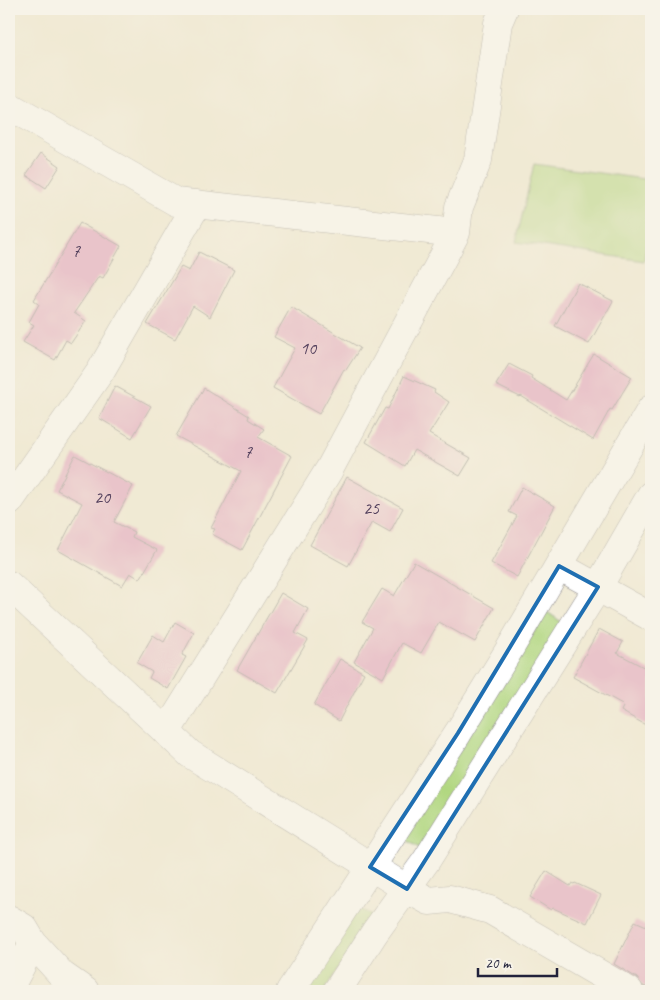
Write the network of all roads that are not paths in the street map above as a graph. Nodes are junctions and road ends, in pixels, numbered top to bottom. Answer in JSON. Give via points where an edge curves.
{"nodes":[{"id":1,"x":504,"y":9,"type":"edge"},
{"id":2,"x":9,"y":106,"type":"edge"},
{"id":3,"x":197,"y":204,"type":"junction"},
{"id":4,"x":456,"y":233,"type":"junction"},
{"id":5,"x":651,"y":409,"type":"edge"},
{"id":6,"x":651,"y":495,"type":"edge"},
{"id":7,"x":9,"y":502,"type":"edge"},
{"id":8,"x":559,"y":566,"type":"junction"},
{"id":9,"x":9,"y":585,"type":"edge"},
{"id":10,"x":598,"y":587,"type":"junction"},
{"id":11,"x":651,"y":617,"type":"edge"},
{"id":12,"x":167,"y":731,"type":"junction"},
{"id":13,"x":370,"y":867,"type":"junction"},
{"id":14,"x":407,"y":889,"type":"junction"},
{"id":15,"x":9,"y":919,"type":"edge"},
{"id":16,"x":34,"y":943,"type":"junction"},
{"id":17,"x":9,"y":989,"type":"edge"},
{"id":18,"x":85,"y":991,"type":"edge"},
{"id":19,"x":290,"y":991,"type":"edge"},
{"id":20,"x":337,"y":991,"type":"edge"},
{"id":21,"x":629,"y":991,"type":"edge"}],
"edges":[{"from":1,"to":4,"type":"street","via":[[498,23],[478,160],[459,207]]},
{"from":2,"to":3,"type":"street","via":[[176,202]]},
{"from":3,"to":4,"type":"street"},
{"from":3,"to":7,"type":"street","via":[[100,372]]},
{"from":4,"to":12,"type":"street","via":[[329,470]]},
{"from":5,"to":8,"type":"street"},
{"from":6,"to":10,"type":"street"},
{"from":8,"to":10,"type":"street"},
{"from":8,"to":13,"type":"street","via":[[458,733]]},
{"from":9,"to":12,"type":"street"},
{"from":10,"to":11,"type":"street"},
{"from":10,"to":14,"type":"street"},
{"from":12,"to":13,"type":"street","via":[[190,754]]},
{"from":13,"to":14,"type":"street"},
{"from":13,"to":19,"type":"street"},
{"from":14,"to":20,"type":"street"},
{"from":14,"to":21,"type":"street","via":[[429,901],[450,899],[490,910]]},
{"from":15,"to":16,"type":"street","via":[[24,928]]},
{"from":16,"to":17,"type":"street"},
{"from":16,"to":18,"type":"street","via":[[62,975]]}]}
